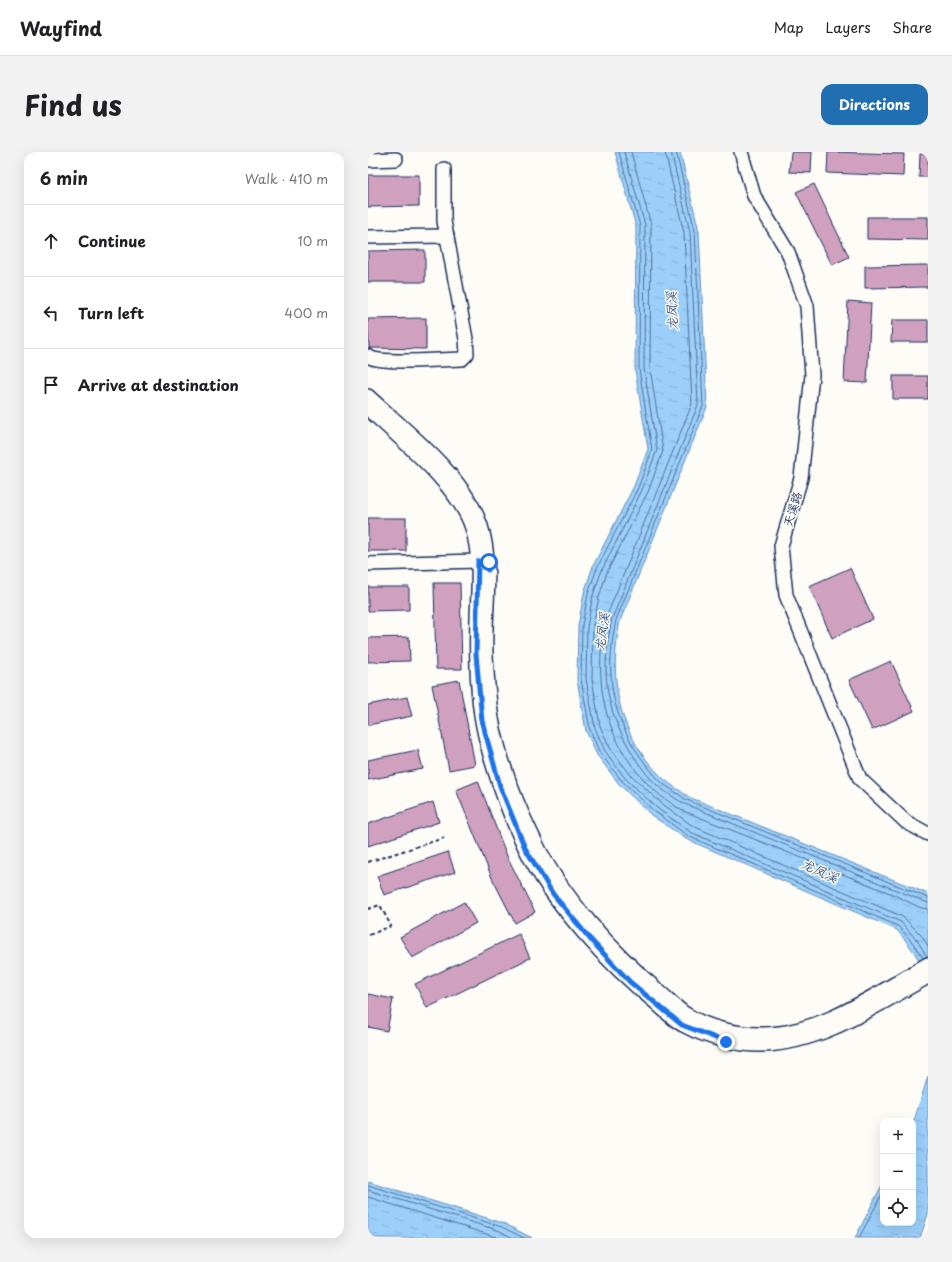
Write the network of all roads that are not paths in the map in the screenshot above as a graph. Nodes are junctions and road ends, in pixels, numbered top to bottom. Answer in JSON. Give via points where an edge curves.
{"nodes":[{"id":1,"x":741,"y":152,"type":"edge"},
{"id":2,"x":396,"y":159,"type":"dead end"},
{"id":3,"x":368,"y":160,"type":"edge"},
{"id":4,"x":444,"y":169,"type":"dead end"},
{"id":5,"x":447,"y":236,"type":"junction"},
{"id":6,"x":368,"y":238,"type":"edge"},
{"id":7,"x":368,"y":356,"type":"edge"},
{"id":8,"x":368,"y":396,"type":"edge"},
{"id":9,"x":368,"y":409,"type":"edge"},
{"id":10,"x":484,"y":561,"type":"junction"},
{"id":11,"x":368,"y":564,"type":"edge"},
{"id":12,"x":928,"y":834,"type":"edge"},
{"id":13,"x":928,"y":964,"type":"edge"},
{"id":14,"x":928,"y":977,"type":"edge"},
{"id":15,"x":785,"y":1038,"type":"junction"}],
"edges":[{"from":1,"to":12,"type":"street","name":"天溪路","via":[[754,196],[788,252],[807,306],[812,375],[801,478],[781,546],[786,595],[860,779],[906,822]]},
{"from":2,"to":3,"type":"street"},
{"from":4,"to":5,"type":"street","via":[[444,221]]},
{"from":5,"to":6,"type":"street"},
{"from":5,"to":7,"type":"street","via":[[467,354],[462,359],[372,360]]},
{"from":8,"to":10,"type":"street","via":[[442,466],[469,498],[481,526]]},
{"from":9,"to":10,"type":"street","via":[[435,474],[460,503]]},
{"from":10,"to":11,"type":"street"},
{"from":10,"to":15,"type":"street","via":[[486,654],[492,719],[509,782],[536,843],[562,887],[638,974],[686,1014],[727,1032]]},
{"from":13,"to":15,"type":"street","via":[[850,1009]]},
{"from":14,"to":15,"type":"street","via":[[821,1034]]}]}
